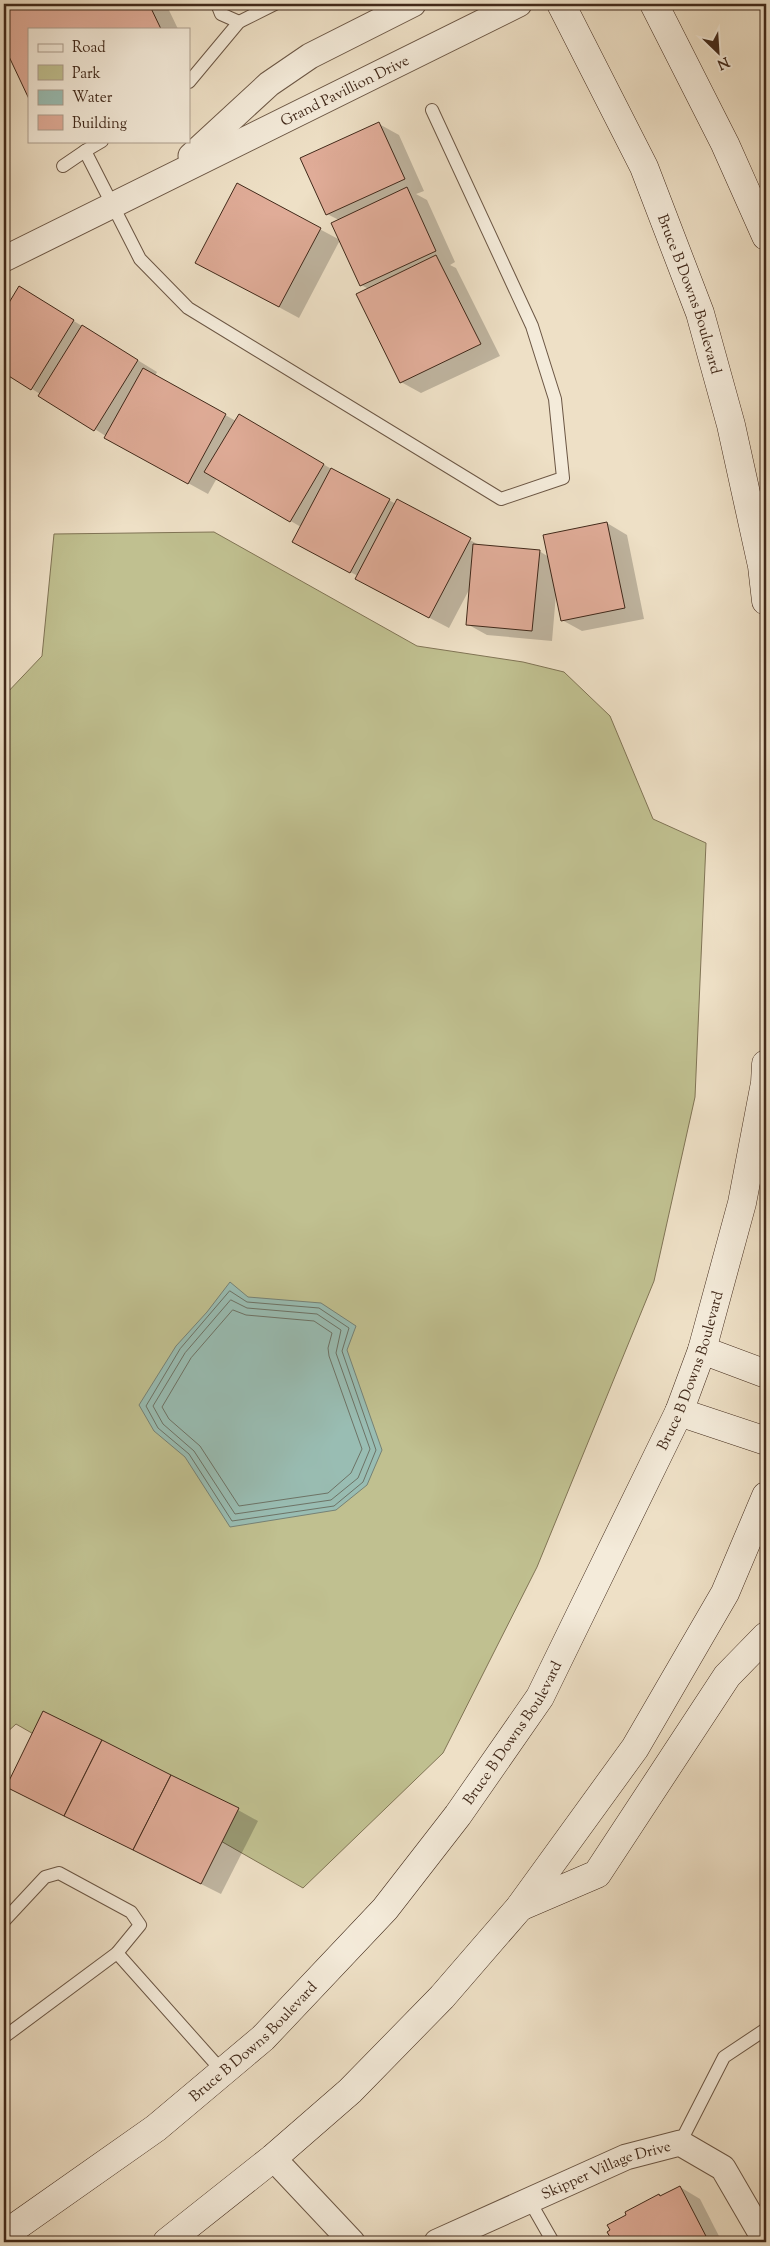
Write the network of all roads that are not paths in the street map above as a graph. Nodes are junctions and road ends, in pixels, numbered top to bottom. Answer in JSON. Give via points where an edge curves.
{"nodes":[{"id":1,"x":217,"y":4,"type":"edge"},
{"id":2,"x":276,"y":4,"type":"edge"},
{"id":3,"x":412,"y":4,"type":"edge"},
{"id":4,"x":519,"y":4,"type":"edge"},
{"id":5,"x":561,"y":4,"type":"edge"},
{"id":6,"x":654,"y":4,"type":"edge"},
{"id":7,"x":239,"y":22,"type":"junction"},
{"id":8,"x":190,"y":81,"type":"edge"},
{"id":9,"x":432,"y":110,"type":"dead end"},
{"id":10,"x":100,"y":142,"type":"edge"},
{"id":11,"x":85,"y":151,"type":"junction"},
{"id":12,"x":63,"y":166,"type":"dead end"},
{"id":13,"x":168,"y":176,"type":"junction"},
{"id":14,"x":111,"y":205,"type":"junction"},
{"id":15,"x":766,"y":236,"type":"edge"},
{"id":16,"x":4,"y":258,"type":"edge"},
{"id":17,"x":766,"y":601,"type":"edge"},
{"id":18,"x":766,"y":1064,"type":"edge"},
{"id":19,"x":702,"y":1350,"type":"junction"},
{"id":20,"x":766,"y":1374,"type":"edge"},
{"id":21,"x":679,"y":1412,"type":"junction"},
{"id":22,"x":766,"y":1441,"type":"edge"},
{"id":23,"x":766,"y":1496,"type":"edge"},
{"id":24,"x":766,"y":1636,"type":"edge"},
{"id":25,"x":519,"y":1908,"type":"junction"},
{"id":26,"x":4,"y":1921,"type":"edge"},
{"id":27,"x":117,"y":1952,"type":"junction"},
{"id":28,"x":765,"y":2033,"type":"edge"},
{"id":29,"x":4,"y":2036,"type":"edge"},
{"id":30,"x":223,"y":2072,"type":"junction"},
{"id":31,"x":680,"y":2144,"type":"junction"},
{"id":32,"x":274,"y":2158,"type":"junction"},
{"id":33,"x":529,"y":2200,"type":"junction"},
{"id":34,"x":4,"y":2235,"type":"edge"},
{"id":35,"x":167,"y":2242,"type":"edge"},
{"id":36,"x":352,"y":2242,"type":"edge"},
{"id":37,"x":437,"y":2242,"type":"edge"},
{"id":38,"x":553,"y":2242,"type":"edge"},
{"id":39,"x":766,"y":2242,"type":"edge"}],
"edges":[{"from":1,"to":7,"type":"lane","via":[[221,14]]},
{"from":2,"to":7,"type":"lane"},
{"from":3,"to":13,"type":"street","name":"Grand Pavillion Drive","via":[[310,56],[269,84]]},
{"from":4,"to":13,"type":"street","name":"Grand Pavillion Drive"},
{"from":5,"to":17,"type":"main road","name":"Bruce B Downs Boulevard","via":[[644,167],[700,313],[731,426],[762,566]]},
{"from":6,"to":15,"type":"main road","via":[[725,144]]},
{"from":7,"to":8,"type":"lane"},
{"from":9,"to":14,"type":"lane","via":[[532,326],[555,399],[563,478],[501,499],[188,308],[140,259]]},
{"from":10,"to":11,"type":"lane"},
{"from":11,"to":12,"type":"lane"},
{"from":11,"to":14,"type":"lane"},
{"from":13,"to":14,"type":"street","name":"Grand Pavillion Drive"},
{"from":14,"to":16,"type":"street","name":"Grand Pavillion Drive"},
{"from":18,"to":19,"type":"main road","name":"Bruce B Downs Boulevard","via":[[742,1203]]},
{"from":19,"to":20,"type":"main road"},
{"from":19,"to":21,"type":"main road","name":"Bruce B Downs Boulevard"},
{"from":21,"to":22,"type":"main road"},
{"from":21,"to":30,"type":"main road","name":"Bruce B Downs Boulevard","via":[[540,1697],[458,1815],[386,1909],[263,2038]]},
{"from":23,"to":25,"type":"main road","via":[[725,1593],[635,1748]]},
{"from":24,"to":25,"type":"main road","via":[[727,1676],[596,1874]]},
{"from":25,"to":32,"type":"main road","via":[[442,1997],[350,2091]]},
{"from":26,"to":27,"type":"lane","via":[[45,1877],[59,1873],[131,1912],[140,1925]]},
{"from":27,"to":29,"type":"lane"},
{"from":27,"to":30,"type":"lane"},
{"from":28,"to":31,"type":"lane","via":[[724,2057]]},
{"from":30,"to":34,"type":"main road","name":"Bruce B Downs Boulevard","via":[[156,2128]]},
{"from":31,"to":33,"type":"street","name":"Skipper Village Drive","via":[[626,2157]]},
{"from":31,"to":39,"type":"street","name":"Skipper Village Drive","via":[[723,2168]]},
{"from":32,"to":35,"type":"main road"},
{"from":32,"to":36,"type":"street"},
{"from":33,"to":37,"type":"street","name":"Skipper Village Drive"},
{"from":33,"to":38,"type":"lane"}]}
